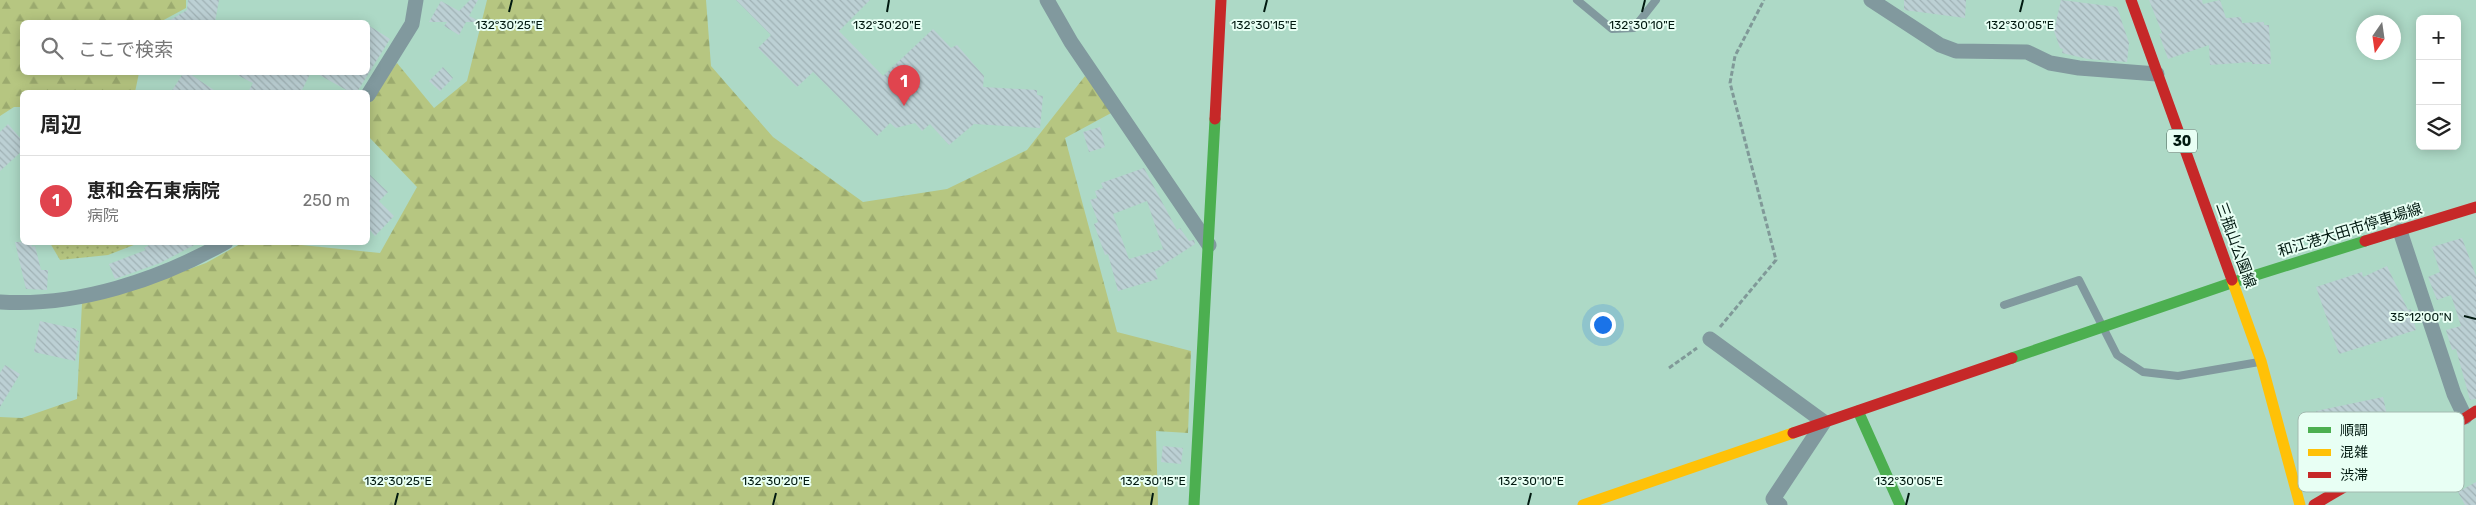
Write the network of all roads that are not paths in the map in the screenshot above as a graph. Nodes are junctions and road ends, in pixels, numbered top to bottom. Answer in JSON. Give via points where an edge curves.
{"nodes":[{"id":1,"x":416,"y":0,"type":"edge"},
{"id":2,"x":1047,"y":0,"type":"edge"},
{"id":3,"x":1221,"y":0,"type":"edge"},
{"id":4,"x":1577,"y":0,"type":"edge"},
{"id":5,"x":1656,"y":0,"type":"edge"},
{"id":6,"x":1871,"y":0,"type":"edge"},
{"id":7,"x":2132,"y":0,"type":"edge"},
{"id":8,"x":2157,"y":74,"type":"junction"},
{"id":9,"x":370,"y":92,"type":"edge"},
{"id":10,"x":2476,"y":207,"type":"edge"},
{"id":11,"x":2400,"y":231,"type":"junction"},
{"id":12,"x":221,"y":245,"type":"edge"},
{"id":13,"x":1210,"y":247,"type":"junction"},
{"id":14,"x":2234,"y":282,"type":"junction"},
{"id":15,"x":0,"y":302,"type":"edge"},
{"id":16,"x":2004,"y":305,"type":"dead end"},
{"id":17,"x":1710,"y":339,"type":"road end"},
{"id":18,"x":2261,"y":361,"type":"junction"},
{"id":19,"x":1858,"y":411,"type":"junction"},
{"id":20,"x":2470,"y":414,"type":"edge"},
{"id":21,"x":1824,"y":422,"type":"junction"},
{"id":22,"x":2337,"y":492,"type":"edge"},
{"id":23,"x":1194,"y":505,"type":"edge"},
{"id":24,"x":1583,"y":505,"type":"edge"},
{"id":25,"x":1780,"y":505,"type":"edge"},
{"id":26,"x":1900,"y":505,"type":"edge"},
{"id":27,"x":2300,"y":505,"type":"edge"},
{"id":28,"x":2314,"y":505,"type":"edge"}],
"edges":[{"from":1,"to":9,"type":"street","via":[[412,24]]},
{"from":2,"to":13,"type":"street"},
{"from":3,"to":13,"type":"street"},
{"from":4,"to":5,"type":"lane","via":[[1612,29],[1634,28]]},
{"from":6,"to":8,"type":"street","via":[[1940,45],[1956,51],[2027,52],[2050,63],[2079,68]]},
{"from":7,"to":8,"type":"street","name":"三瓶山公園線","number":"30"},
{"from":8,"to":14,"type":"street","name":"三瓶山公園線","number":"30"},
{"from":10,"to":11,"type":"street","name":"和江港大田市停車場線"},
{"from":11,"to":14,"type":"street","name":"和江港大田市停車場線"},
{"from":11,"to":20,"type":"street","via":[[2454,394]]},
{"from":12,"to":15,"type":"street","via":[[194,261],[118,288],[31,304]]},
{"from":13,"to":23,"type":"street"},
{"from":14,"to":18,"type":"street","name":"三瓶山公園線","number":"30"},
{"from":14,"to":19,"type":"street","name":"和江港大田市停車場線"},
{"from":16,"to":18,"type":"lane","via":[[2079,280],[2117,355],[2143,372],[2178,376]]},
{"from":17,"to":21,"type":"street"},
{"from":18,"to":27,"type":"street","name":"三瓶山公園線","number":"30"},
{"from":19,"to":21,"type":"street","name":"和江港大田市停車場線"},
{"from":19,"to":26,"type":"street"},
{"from":21,"to":24,"type":"street","name":"和江港大田市停車場線"},
{"from":21,"to":25,"type":"street","via":[[1774,499]]},
{"from":22,"to":28,"type":"street"}]}
